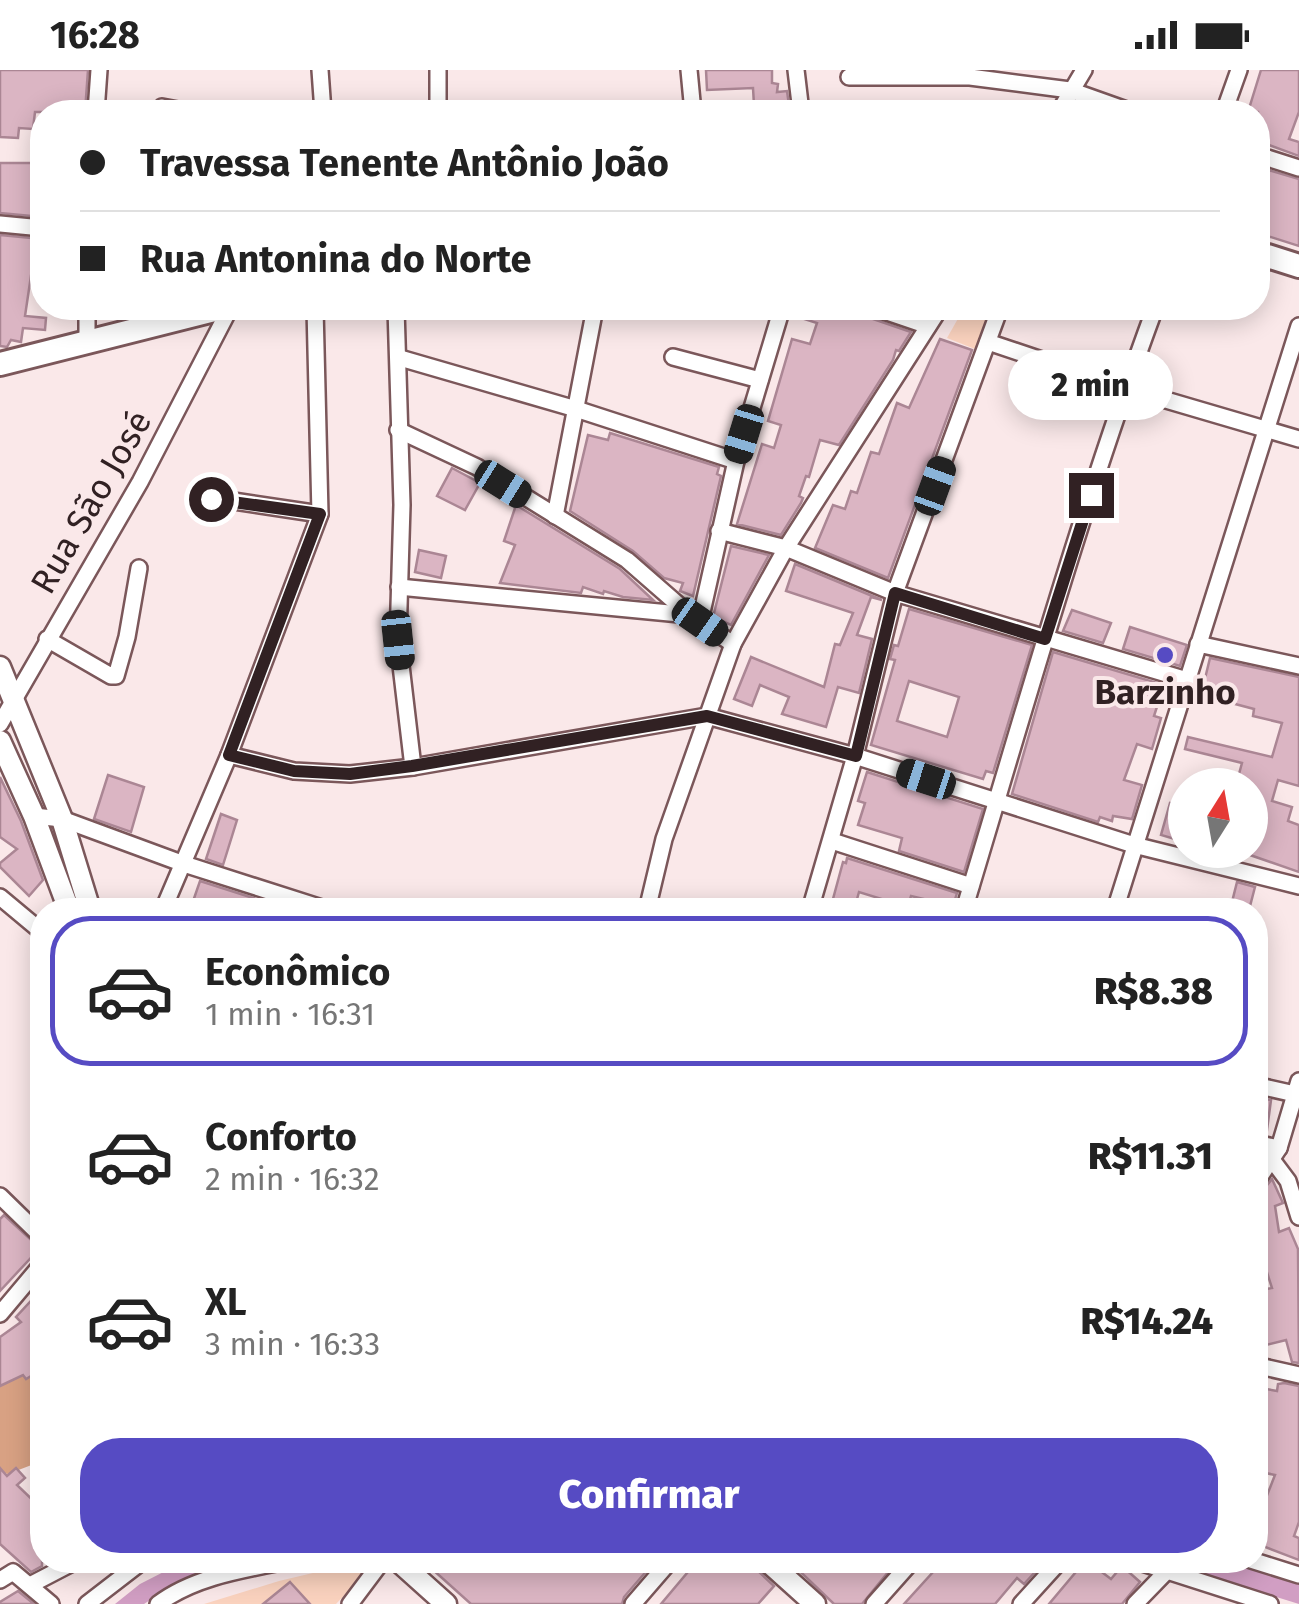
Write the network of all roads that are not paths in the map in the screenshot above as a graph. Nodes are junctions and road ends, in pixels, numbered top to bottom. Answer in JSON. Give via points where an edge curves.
{"nodes":[{"id":1,"x":99,"y":70,"type":"edge"},
{"id":2,"x":320,"y":70,"type":"edge"},
{"id":3,"x":438,"y":70,"type":"edge"},
{"id":4,"x":689,"y":70,"type":"edge"},
{"id":5,"x":796,"y":70,"type":"edge"},
{"id":6,"x":1084,"y":70,"type":"edge"},
{"id":7,"x":1239,"y":70,"type":"edge"},
{"id":8,"x":970,"y":74,"type":"edge"},
{"id":9,"x":848,"y":78,"type":"dead end"},
{"id":10,"x":1070,"y":90,"type":"junction"},
{"id":11,"x":97,"y":100,"type":"edge"},
{"id":12,"x":322,"y":100,"type":"edge"},
{"id":13,"x":438,"y":100,"type":"edge"},
{"id":14,"x":692,"y":100,"type":"edge"},
{"id":15,"x":799,"y":100,"type":"edge"},
{"id":16,"x":1065,"y":100,"type":"edge"},
{"id":17,"x":1098,"y":100,"type":"edge"},
{"id":18,"x":1228,"y":100,"type":"edge"},
{"id":19,"x":1270,"y":159,"type":"edge"},
{"id":20,"x":1299,"y":168,"type":"edge"},
{"id":21,"x":0,"y":224,"type":"edge"},
{"id":22,"x":30,"y":227,"type":"edge"},
{"id":23,"x":1270,"y":257,"type":"edge"},
{"id":24,"x":1299,"y":266,"type":"edge"},
{"id":25,"x":88,"y":320,"type":"edge"},
{"id":26,"x":171,"y":320,"type":"edge"},
{"id":27,"x":224,"y":320,"type":"edge"},
{"id":28,"x":315,"y":320,"type":"edge"},
{"id":29,"x":397,"y":320,"type":"edge"},
{"id":30,"x":592,"y":320,"type":"edge"},
{"id":31,"x":778,"y":320,"type":"edge"},
{"id":32,"x":910,"y":320,"type":"edge"},
{"id":33,"x":932,"y":320,"type":"edge"},
{"id":34,"x":996,"y":320,"type":"edge"},
{"id":35,"x":1150,"y":320,"type":"edge"},
{"id":36,"x":928,"y":326,"type":"junction"},
{"id":37,"x":1299,"y":326,"type":"edge"},
{"id":38,"x":87,"y":340,"type":"junction"},
{"id":39,"x":988,"y":342,"type":"junction"},
{"id":40,"x":673,"y":357,"type":"dead end"},
{"id":41,"x":400,"y":358,"type":"junction"},
{"id":42,"x":0,"y":364,"type":"edge"},
{"id":43,"x":760,"y":380,"type":"junction"},
{"id":44,"x":1125,"y":388,"type":"junction"},
{"id":45,"x":576,"y":409,"type":"junction"},
{"id":46,"x":398,"y":430,"type":"junction"},
{"id":47,"x":1264,"y":430,"type":"junction"},
{"id":48,"x":1299,"y":439,"type":"edge"},
{"id":49,"x":736,"y":461,"type":"junction"},
{"id":50,"x":200,"y":496,"type":"dead end"},
{"id":51,"x":320,"y":514,"type":"junction"},
{"id":52,"x":555,"y":516,"type":"junction"},
{"id":53,"x":720,"y":531,"type":"junction"},
{"id":54,"x":786,"y":548,"type":"junction"},
{"id":55,"x":139,"y":568,"type":"dead end"},
{"id":56,"x":399,"y":587,"type":"junction"},
{"id":57,"x":895,"y":593,"type":"junction"},
{"id":58,"x":695,"y":618,"type":"junction"},
{"id":59,"x":47,"y":639,"type":"junction"},
{"id":60,"x":1045,"y":639,"type":"junction"},
{"id":61,"x":733,"y":644,"type":"junction"},
{"id":62,"x":1198,"y":644,"type":"junction"},
{"id":63,"x":1299,"y":666,"type":"edge"},
{"id":64,"x":0,"y":667,"type":"edge"},
{"id":65,"x":1187,"y":680,"type":"junction"},
{"id":66,"x":12,"y":702,"type":"junction"},
{"id":67,"x":707,"y":716,"type":"junction"},
{"id":68,"x":0,"y":724,"type":"edge"},
{"id":69,"x":0,"y":741,"type":"edge"},
{"id":70,"x":229,"y":755,"type":"junction"},
{"id":71,"x":856,"y":756,"type":"junction"},
{"id":72,"x":412,"y":766,"type":"junction"},
{"id":73,"x":996,"y":802,"type":"junction"},
{"id":74,"x":34,"y":816,"type":"junction"},
{"id":75,"x":62,"y":819,"type":"junction"},
{"id":76,"x":832,"y":841,"type":"junction"},
{"id":77,"x":1134,"y":845,"type":"junction"},
{"id":78,"x":184,"y":864,"type":"junction"},
{"id":79,"x":971,"y":886,"type":"junction"},
{"id":80,"x":1299,"y":886,"type":"edge"},
{"id":81,"x":0,"y":897,"type":"edge"},
{"id":82,"x":65,"y":898,"type":"edge"},
{"id":83,"x":86,"y":898,"type":"edge"},
{"id":84,"x":168,"y":898,"type":"edge"},
{"id":85,"x":288,"y":898,"type":"edge"},
{"id":86,"x":650,"y":898,"type":"edge"},
{"id":87,"x":814,"y":898,"type":"edge"},
{"id":88,"x":968,"y":898,"type":"edge"},
{"id":89,"x":1119,"y":898,"type":"edge"},
{"id":90,"x":30,"y":922,"type":"edge"},
{"id":91,"x":1268,"y":1087,"type":"edge"},
{"id":92,"x":1298,"y":1090,"type":"edge"},
{"id":93,"x":1268,"y":1150,"type":"edge"},
{"id":94,"x":1276,"y":1154,"type":"junction"},
{"id":95,"x":1268,"y":1165,"type":"edge"},
{"id":96,"x":0,"y":1196,"type":"edge"},
{"id":97,"x":1299,"y":1217,"type":"edge"},
{"id":98,"x":30,"y":1225,"type":"edge"},
{"id":99,"x":30,"y":1278,"type":"edge"},
{"id":100,"x":0,"y":1314,"type":"edge"},
{"id":101,"x":1268,"y":1368,"type":"edge"},
{"id":102,"x":1299,"y":1375,"type":"edge"},
{"id":103,"x":0,"y":1559,"type":"edge"},
{"id":104,"x":1268,"y":1565,"type":"edge"},
{"id":105,"x":53,"y":1573,"type":"edge"},
{"id":106,"x":127,"y":1573,"type":"edge"},
{"id":107,"x":237,"y":1573,"type":"edge"},
{"id":108,"x":373,"y":1573,"type":"edge"},
{"id":109,"x":411,"y":1573,"type":"edge"},
{"id":110,"x":661,"y":1573,"type":"edge"},
{"id":111,"x":780,"y":1573,"type":"edge"},
{"id":112,"x":901,"y":1573,"type":"edge"},
{"id":113,"x":1050,"y":1573,"type":"edge"},
{"id":114,"x":1166,"y":1573,"type":"edge"},
{"id":115,"x":1174,"y":1573,"type":"edge"},
{"id":116,"x":1299,"y":1574,"type":"edge"},
{"id":117,"x":6,"y":1576,"type":"edge"},
{"id":118,"x":30,"y":1585,"type":"junction"},
{"id":119,"x":51,"y":1604,"type":"edge"},
{"id":120,"x":87,"y":1604,"type":"edge"},
{"id":121,"x":158,"y":1604,"type":"edge"},
{"id":122,"x":350,"y":1604,"type":"edge"},
{"id":123,"x":446,"y":1604,"type":"edge"},
{"id":124,"x":634,"y":1604,"type":"edge"},
{"id":125,"x":815,"y":1604,"type":"edge"},
{"id":126,"x":874,"y":1604,"type":"edge"},
{"id":127,"x":1021,"y":1604,"type":"edge"},
{"id":128,"x":1136,"y":1604,"type":"edge"},
{"id":129,"x":1270,"y":1604,"type":"edge"}],
"edges":[{"from":1,"to":11,"type":"street"},
{"from":2,"to":12,"type":"street"},
{"from":3,"to":13,"type":"street"},
{"from":4,"to":14,"type":"street"},
{"from":5,"to":15,"type":"street"},
{"from":6,"to":10,"type":"street"},
{"from":7,"to":18,"type":"street"},
{"from":8,"to":9,"type":"street"},
{"from":8,"to":10,"type":"street"},
{"from":10,"to":16,"type":"street"},
{"from":10,"to":17,"type":"street"},
{"from":19,"to":20,"type":"street"},
{"from":21,"to":22,"type":"street"},
{"from":23,"to":24,"type":"highway"},
{"from":25,"to":38,"type":"street"},
{"from":26,"to":38,"type":"highway"},
{"from":27,"to":59,"type":"street","name":"Rua São José","via":[[140,482]]},
{"from":28,"to":51,"type":"street"},
{"from":29,"to":41,"type":"street"},
{"from":30,"to":45,"type":"street"},
{"from":31,"to":43,"type":"street"},
{"from":32,"to":36,"type":"street"},
{"from":33,"to":36,"type":"street"},
{"from":34,"to":39,"type":"street"},
{"from":35,"to":44,"type":"street"},
{"from":36,"to":54,"type":"street"},
{"from":37,"to":47,"type":"street"},
{"from":38,"to":42,"type":"highway"},
{"from":39,"to":44,"type":"street"},
{"from":39,"to":57,"type":"street"},
{"from":40,"to":43,"type":"street"},
{"from":41,"to":45,"type":"street"},
{"from":41,"to":46,"type":"street"},
{"from":43,"to":49,"type":"street"},
{"from":44,"to":47,"type":"street"},
{"from":44,"to":60,"type":"street"},
{"from":45,"to":49,"type":"street"},
{"from":45,"to":52,"type":"street"},
{"from":46,"to":52,"type":"street","via":[[477,467]]},
{"from":46,"to":56,"type":"street"},
{"from":47,"to":48,"type":"street"},
{"from":47,"to":62,"type":"street"},
{"from":49,"to":53,"type":"street"},
{"from":50,"to":51,"type":"street"},
{"from":51,"to":70,"type":"street"},
{"from":52,"to":58,"type":"street","via":[[627,560]]},
{"from":53,"to":54,"type":"street"},
{"from":53,"to":58,"type":"street"},
{"from":54,"to":57,"type":"street"},
{"from":54,"to":61,"type":"street"},
{"from":55,"to":59,"type":"street","via":[[116,676]]},
{"from":56,"to":58,"type":"street"},
{"from":56,"to":72,"type":"street"},
{"from":57,"to":60,"type":"street"},
{"from":57,"to":71,"type":"street"},
{"from":58,"to":61,"type":"street"},
{"from":59,"to":66,"type":"street","name":"Rua São José"},
{"from":60,"to":65,"type":"street"},
{"from":60,"to":73,"type":"street"},
{"from":61,"to":67,"type":"street"},
{"from":62,"to":63,"type":"street"},
{"from":62,"to":65,"type":"street"},
{"from":64,"to":66,"type":"main road"},
{"from":65,"to":77,"type":"street"},
{"from":66,"to":68,"type":"street","name":"Rua São José"},
{"from":66,"to":75,"type":"main road"},
{"from":67,"to":71,"type":"street"},
{"from":67,"to":72,"type":"street"},
{"from":67,"to":86,"type":"street"},
{"from":69,"to":74,"type":"main road"},
{"from":70,"to":72,"type":"street","via":[[326,774]]},
{"from":70,"to":78,"type":"street"},
{"from":71,"to":73,"type":"street"},
{"from":71,"to":76,"type":"street"},
{"from":73,"to":77,"type":"street"},
{"from":73,"to":79,"type":"street"},
{"from":74,"to":75,"type":"street"},
{"from":74,"to":82,"type":"main road"},
{"from":75,"to":78,"type":"street"},
{"from":75,"to":83,"type":"main road"},
{"from":76,"to":79,"type":"street"},
{"from":76,"to":87,"type":"street"},
{"from":77,"to":80,"type":"street"},
{"from":77,"to":89,"type":"street"},
{"from":78,"to":84,"type":"street"},
{"from":78,"to":85,"type":"street"},
{"from":79,"to":88,"type":"street"},
{"from":81,"to":90,"type":"street"},
{"from":91,"to":92,"type":"street"},
{"from":92,"to":94,"type":"street"},
{"from":93,"to":94,"type":"street"},
{"from":94,"to":95,"type":"street"},
{"from":94,"to":97,"type":"street"},
{"from":96,"to":98,"type":"street"},
{"from":99,"to":100,"type":"street"},
{"from":101,"to":102,"type":"street"},
{"from":103,"to":117,"type":"street"},
{"from":104,"to":116,"type":"street"},
{"from":105,"to":118,"type":"street"},
{"from":106,"to":120,"type":"street"},
{"from":107,"to":121,"type":"street","via":[[195,1583]]},
{"from":108,"to":122,"type":"street"},
{"from":109,"to":123,"type":"main road"},
{"from":110,"to":124,"type":"street"},
{"from":111,"to":125,"type":"main road"},
{"from":112,"to":126,"type":"street"},
{"from":113,"to":127,"type":"street"},
{"from":114,"to":128,"type":"street"},
{"from":115,"to":129,"type":"street"},
{"from":117,"to":118,"type":"street"},
{"from":118,"to":119,"type":"street"}]}
